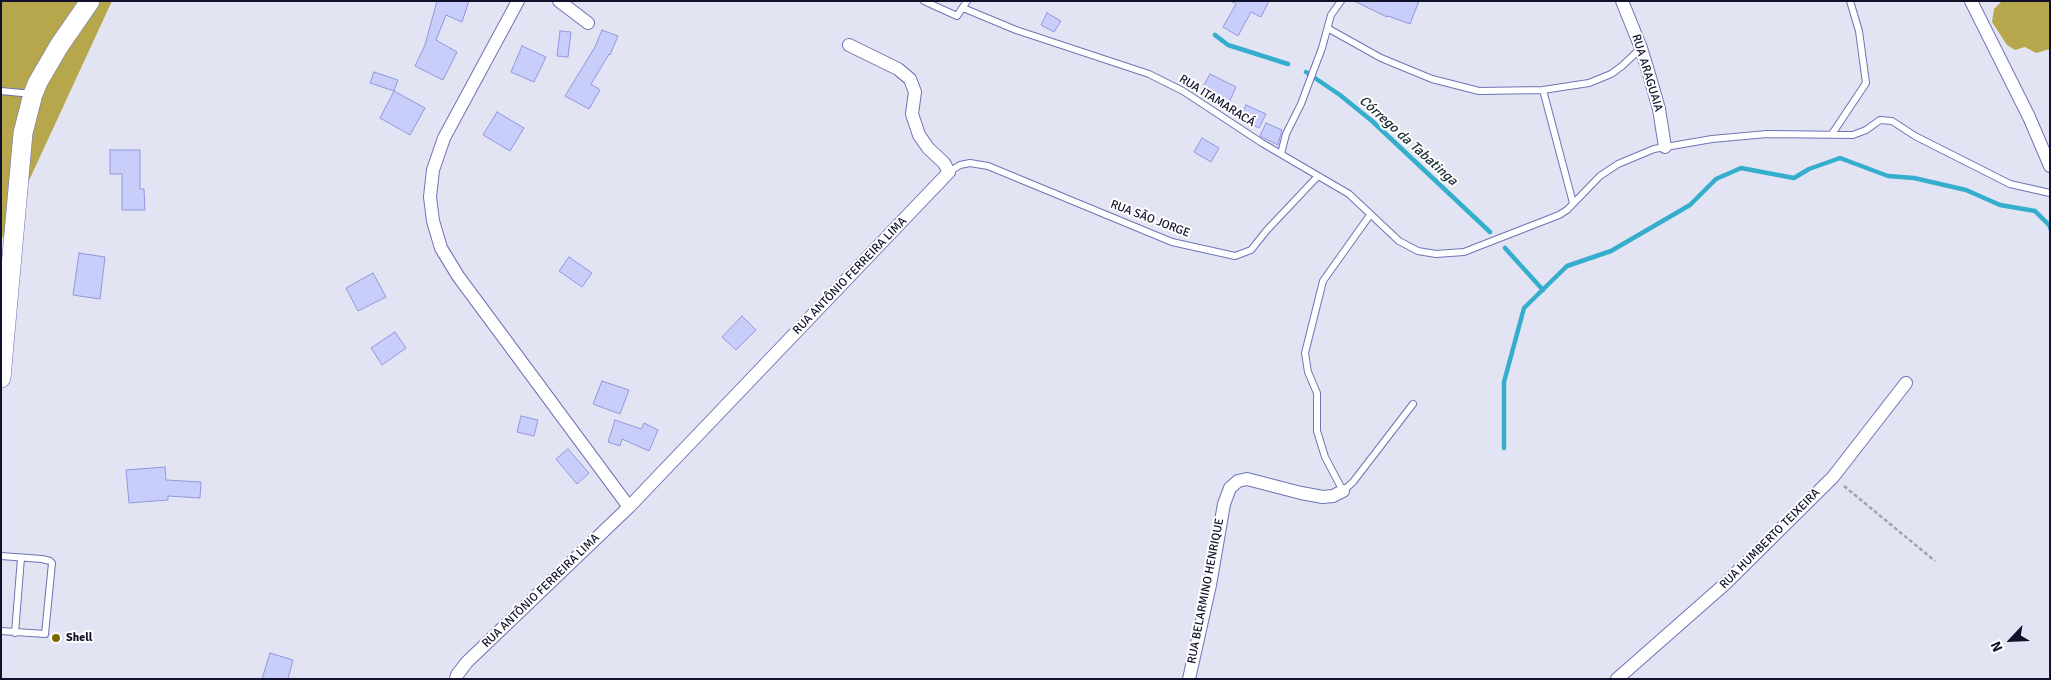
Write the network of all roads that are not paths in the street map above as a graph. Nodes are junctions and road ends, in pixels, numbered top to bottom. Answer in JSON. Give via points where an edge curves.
{"nodes":[{"id":1,"x":90,"y":1,"type":"edge"},
{"id":2,"x":518,"y":1,"type":"edge"},
{"id":3,"x":558,"y":1,"type":"edge"},
{"id":4,"x":924,"y":1,"type":"edge"},
{"id":5,"x":967,"y":1,"type":"edge"},
{"id":6,"x":1342,"y":1,"type":"edge"},
{"id":7,"x":1622,"y":1,"type":"edge"},
{"id":8,"x":1850,"y":1,"type":"edge"},
{"id":9,"x":1971,"y":1,"type":"edge"},
{"id":10,"x":962,"y":11,"type":"junction"},
{"id":11,"x":588,"y":23,"type":"dead end"},
{"id":12,"x":1329,"y":28,"type":"junction"},
{"id":13,"x":849,"y":45,"type":"dead end"},
{"id":14,"x":1641,"y":48,"type":"junction"},
{"id":15,"x":1543,"y":90,"type":"junction"},
{"id":16,"x":1,"y":91,"type":"edge"},
{"id":17,"x":33,"y":94,"type":"junction"},
{"id":18,"x":1832,"y":134,"type":"junction"},
{"id":19,"x":1665,"y":147,"type":"junction"},
{"id":20,"x":1281,"y":154,"type":"junction"},
{"id":21,"x":2050,"y":166,"type":"edge"},
{"id":22,"x":949,"y":172,"type":"junction"},
{"id":23,"x":1318,"y":176,"type":"junction"},
{"id":24,"x":2050,"y":193,"type":"edge"},
{"id":25,"x":1573,"y":203,"type":"junction"},
{"id":26,"x":1370,"y":215,"type":"junction"},
{"id":27,"x":1,"y":378,"type":"edge"},
{"id":28,"x":1906,"y":383,"type":"dead end"},
{"id":29,"x":1413,"y":404,"type":"dead end"},
{"id":30,"x":1343,"y":492,"type":"junction"},
{"id":31,"x":629,"y":507,"type":"junction"},
{"id":32,"x":1,"y":556,"type":"edge"},
{"id":33,"x":21,"y":558,"type":"junction"},
{"id":34,"x":1,"y":632,"type":"edge"},
{"id":35,"x":15,"y":633,"type":"junction"},
{"id":36,"x":456,"y":679,"type":"edge"},
{"id":37,"x":1189,"y":679,"type":"edge"},
{"id":38,"x":1616,"y":679,"type":"edge"}],
"edges":[{"from":1,"to":17,"type":"main road","via":[[59,46]]},
{"from":2,"to":31,"type":"street","via":[[444,138],[433,170],[432,221],[441,248],[458,276]]},
{"from":3,"to":11,"type":"street"},
{"from":4,"to":10,"type":"lane","name":"RUA ITAMARACÁ","via":[[955,15]]},
{"from":5,"to":10,"type":"lane"},
{"from":6,"to":12,"type":"lane","via":[[1331,14]]},
{"from":7,"to":14,"type":"street","name":"RUA ARAGUAIA"},
{"from":8,"to":18,"type":"lane","via":[[1859,31],[1866,83]]},
{"from":9,"to":21,"type":"street"},
{"from":10,"to":20,"type":"lane","name":"RUA ITAMARACÁ","via":[[1149,74],[1183,91]]},
{"from":12,"to":15,"type":"lane","via":[[1381,58],[1458,87],[1479,91]]},
{"from":12,"to":20,"type":"lane"},
{"from":13,"to":22,"type":"street","via":[[898,69],[910,79],[914,92],[912,114],[919,134]]},
{"from":14,"to":15,"type":"lane","via":[[1622,66],[1601,79]]},
{"from":14,"to":19,"type":"street","name":"RUA ARAGUAIA","via":[[1659,109]]},
{"from":15,"to":25,"type":"lane"},
{"from":16,"to":17,"type":"lane"},
{"from":17,"to":27,"type":"main road","via":[[23,133]]},
{"from":18,"to":19,"type":"lane","name":"RUA ITAMARACÁ","via":[[1767,134]]},
{"from":18,"to":24,"type":"lane","name":"RUA ITAMARACÁ","via":[[1860,134],[1880,120],[1892,122],[1994,178]]},
{"from":19,"to":25,"type":"lane","name":"RUA ITAMARACÁ","via":[[1618,164],[1600,176]]},
{"from":20,"to":23,"type":"lane","name":"RUA ITAMARACÁ"},
{"from":22,"to":23,"type":"lane","name":"RUA SÃO JORGE","via":[[970,163],[988,166],[1172,242],[1235,256],[1252,250],[1266,230]]},
{"from":22,"to":31,"type":"street","name":"RUA ANTÔNIO FERREIRA LIMA"},
{"from":23,"to":26,"type":"lane","name":"RUA ITAMARACÁ","via":[[1349,194]]},
{"from":25,"to":26,"type":"lane","name":"RUA ITAMARACÁ","via":[[1545,222],[1464,252],[1436,254],[1418,251],[1399,241]]},
{"from":26,"to":30,"type":"lane","via":[[1323,281],[1305,353],[1308,372],[1317,393],[1317,431],[1325,457]]},
{"from":28,"to":38,"type":"street","name":"RUA HUMBERTO TEIXEIRA","via":[[1833,477],[1725,584]]},
{"from":29,"to":30,"type":"lane"},
{"from":30,"to":37,"type":"street","name":"RUA BELARMINO HENRIQUE","via":[[1323,497],[1242,480],[1230,488],[1224,504]]},
{"from":31,"to":36,"type":"street","name":"RUA ANTÔNIO FERREIRA LIMA","via":[[467,662]]},
{"from":32,"to":33,"type":"lane"},
{"from":33,"to":35,"type":"lane"},
{"from":33,"to":35,"type":"lane","via":[[42,559],[52,564],[46,632],[42,635]]},
{"from":34,"to":35,"type":"lane"}]}
